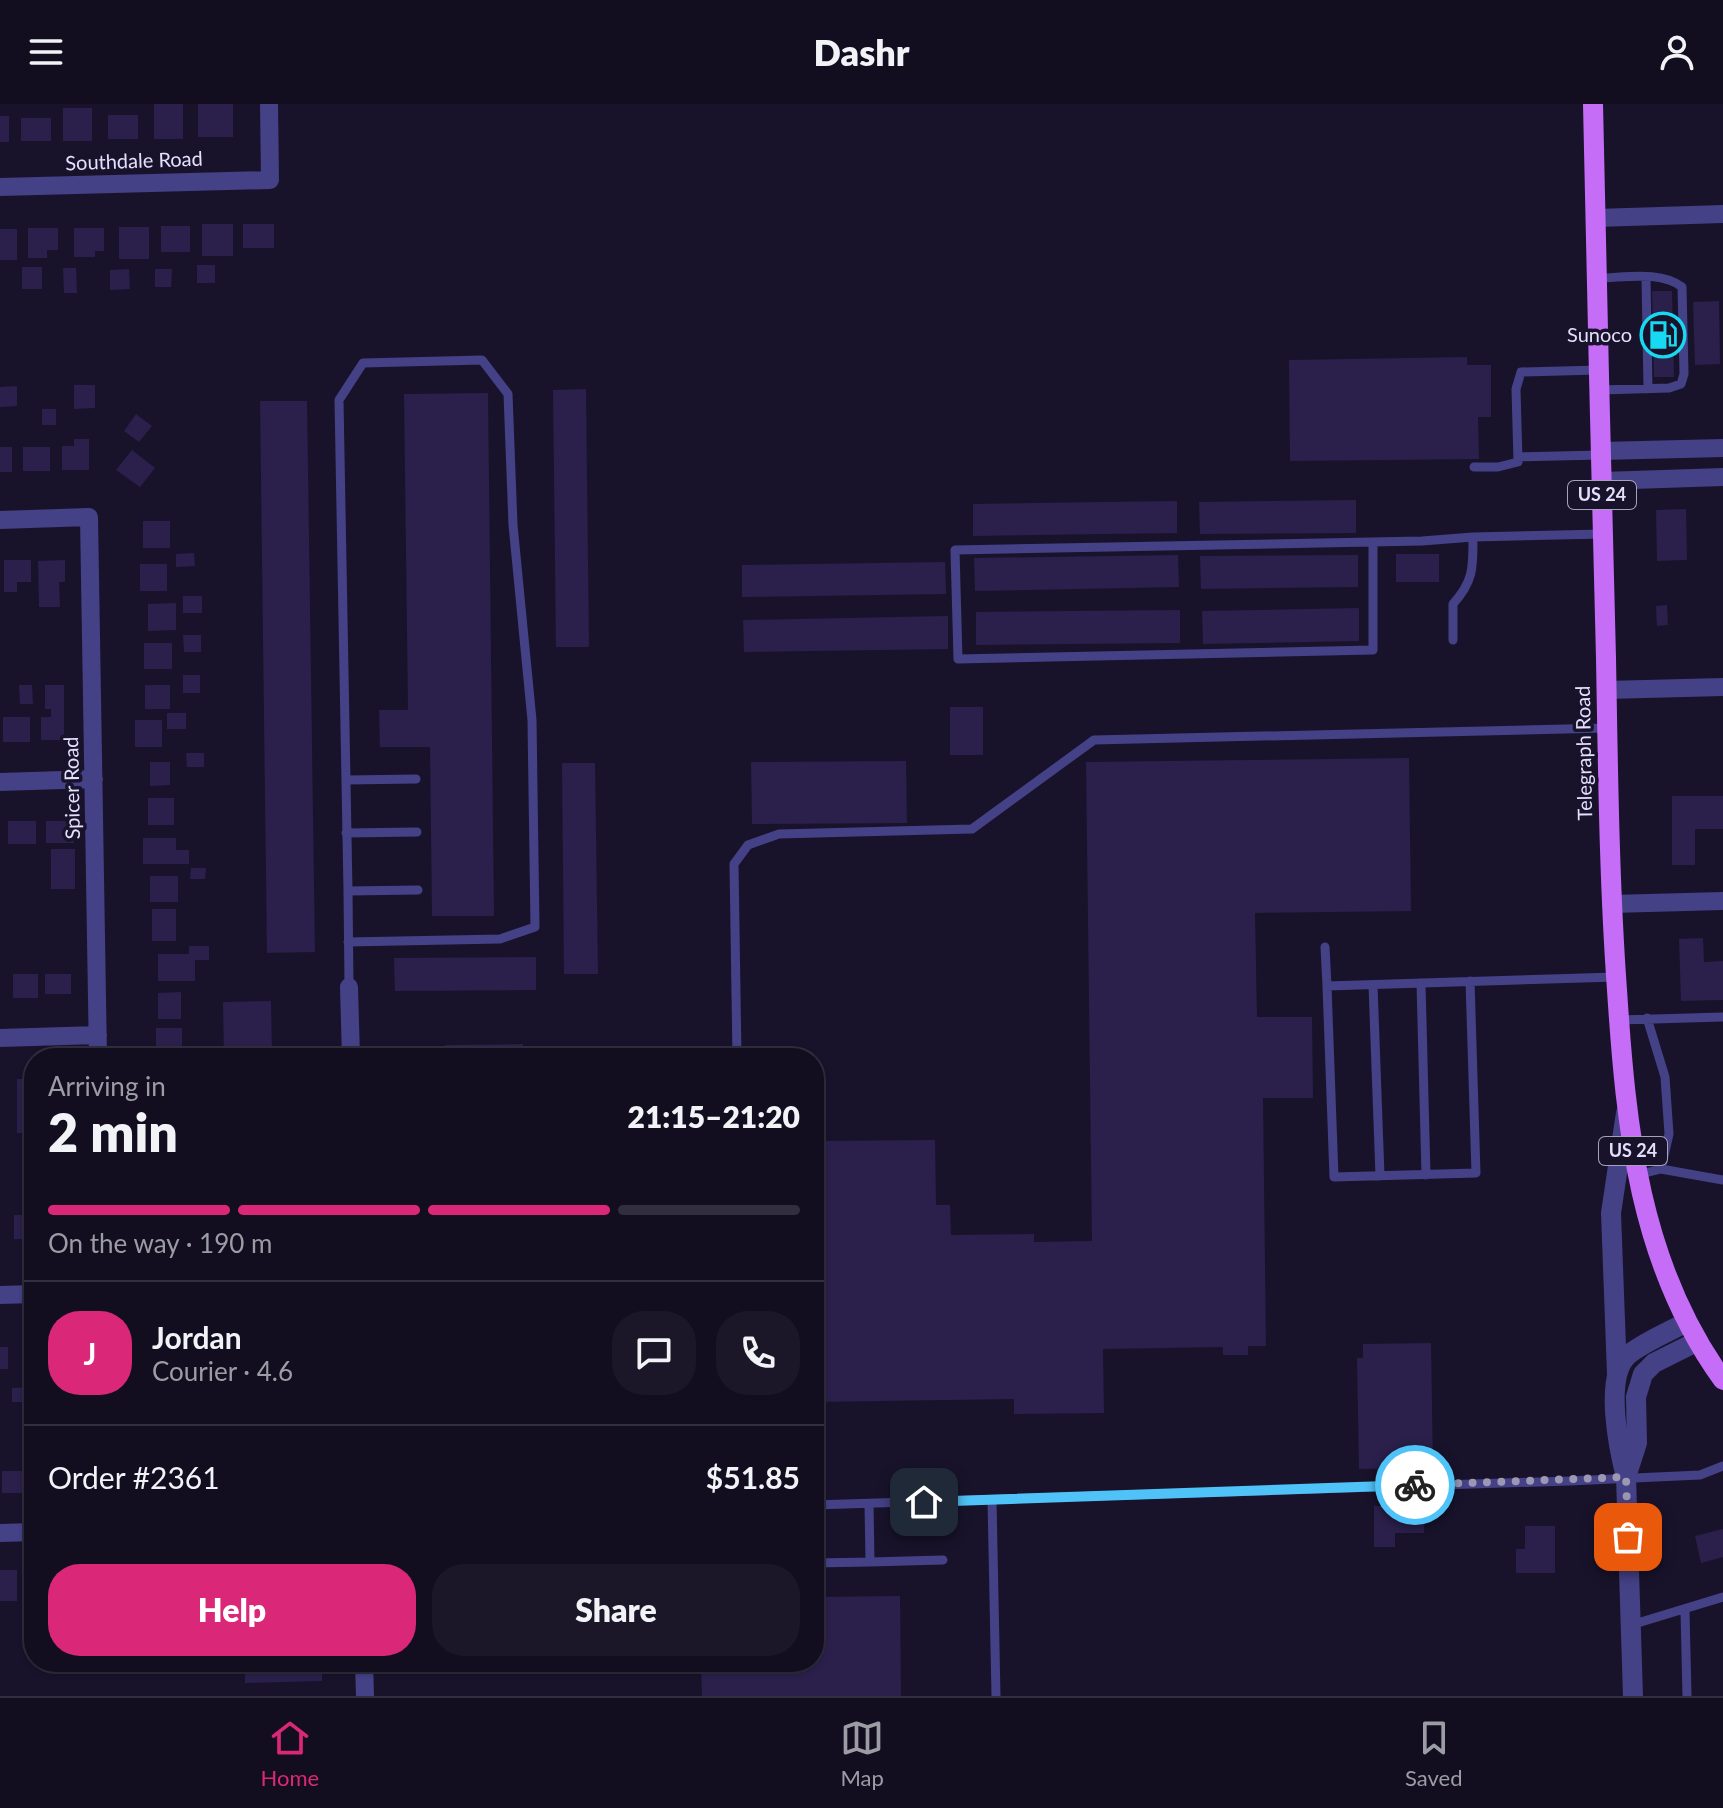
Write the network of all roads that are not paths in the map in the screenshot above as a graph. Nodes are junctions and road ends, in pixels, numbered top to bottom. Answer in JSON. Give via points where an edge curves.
{"nodes":[{"id":1,"x":269,"y":104,"type":"edge"},
{"id":2,"x":1593,"y":104,"type":"edge"},
{"id":3,"x":0,"y":187,"type":"edge"},
{"id":4,"x":1723,"y":214,"type":"edge"},
{"id":5,"x":1596,"y":218,"type":"junction"},
{"id":6,"x":1597,"y":278,"type":"junction"},
{"id":7,"x":1646,"y":278,"type":"junction"},
{"id":8,"x":1599,"y":380,"type":"junction"},
{"id":9,"x":1648,"y":389,"type":"junction"},
{"id":10,"x":1723,"y":448,"type":"edge"},
{"id":11,"x":1601,"y":453,"type":"junction"},
{"id":12,"x":1518,"y":457,"type":"junction"},
{"id":13,"x":1474,"y":467,"type":"dead end"},
{"id":14,"x":1723,"y":477,"type":"edge"},
{"id":15,"x":1602,"y":481,"type":"junction"},
{"id":16,"x":0,"y":520,"type":"edge"},
{"id":17,"x":1603,"y":534,"type":"junction"},
{"id":18,"x":1473,"y":537,"type":"junction"},
{"id":19,"x":1373,"y":542,"type":"junction"},
{"id":20,"x":1453,"y":640,"type":"dead end"},
{"id":21,"x":1723,"y":687,"type":"edge"},
{"id":22,"x":1606,"y":690,"type":"junction"},
{"id":23,"x":1607,"y":728,"type":"junction"},
{"id":24,"x":94,"y":779,"type":"junction"},
{"id":25,"x":416,"y":779,"type":"dead end"},
{"id":26,"x":346,"y":780,"type":"junction"},
{"id":27,"x":0,"y":782,"type":"edge"},
{"id":28,"x":417,"y":832,"type":"dead end"},
{"id":29,"x":346,"y":833,"type":"junction"},
{"id":30,"x":418,"y":890,"type":"dead end"},
{"id":31,"x":348,"y":891,"type":"junction"},
{"id":32,"x":1723,"y":901,"type":"edge"},
{"id":33,"x":1611,"y":904,"type":"junction"},
{"id":34,"x":348,"y":942,"type":"junction"},
{"id":35,"x":1325,"y":947,"type":"dead end"},
{"id":36,"x":1616,"y":977,"type":"junction"},
{"id":37,"x":1470,"y":981,"type":"junction"},
{"id":38,"x":1421,"y":983,"type":"junction"},
{"id":39,"x":1373,"y":985,"type":"junction"},
{"id":40,"x":1327,"y":986,"type":"junction"},
{"id":41,"x":349,"y":987,"type":"joint"},
{"id":42,"x":1723,"y":1017,"type":"edge"},
{"id":43,"x":1647,"y":1018,"type":"junction"},
{"id":44,"x":1619,"y":1020,"type":"junction"},
{"id":45,"x":98,"y":1035,"type":"junction"},
{"id":46,"x":0,"y":1038,"type":"edge"},
{"id":47,"x":98,"y":1048,"type":"edge"},
{"id":48,"x":351,"y":1048,"type":"edge"},
{"id":49,"x":737,"y":1048,"type":"edge"},
{"id":50,"x":1627,"y":1109,"type":"junction"},
{"id":51,"x":1661,"y":1169,"type":"junction"},
{"id":52,"x":1426,"y":1175,"type":"junction"},
{"id":53,"x":1637,"y":1175,"type":"junction"},
{"id":54,"x":1380,"y":1176,"type":"junction"},
{"id":55,"x":1723,"y":1180,"type":"edge"},
{"id":56,"x":24,"y":1294,"type":"edge"},
{"id":57,"x":0,"y":1295,"type":"edge"},
{"id":58,"x":1687,"y":1322,"type":"junction"},
{"id":59,"x":1698,"y":1341,"type":"junction"},
{"id":60,"x":1617,"y":1374,"type":"junction"},
{"id":61,"x":1723,"y":1380,"type":"edge"},
{"id":62,"x":1723,"y":1466,"type":"edge"},
{"id":63,"x":1626,"y":1477,"type":"junction"},
{"id":64,"x":992,"y":1500,"type":"junction"},
{"id":65,"x":869,"y":1504,"type":"junction"},
{"id":66,"x":824,"y":1505,"type":"edge"},
{"id":67,"x":24,"y":1532,"type":"edge"},
{"id":68,"x":0,"y":1533,"type":"edge"},
{"id":69,"x":943,"y":1560,"type":"dead end"},
{"id":70,"x":870,"y":1562,"type":"junction"},
{"id":71,"x":824,"y":1563,"type":"edge"},
{"id":72,"x":1723,"y":1597,"type":"edge"},
{"id":73,"x":1685,"y":1611,"type":"junction"},
{"id":74,"x":1631,"y":1625,"type":"junction"},
{"id":75,"x":364,"y":1672,"type":"edge"},
{"id":76,"x":365,"y":1696,"type":"edge"},
{"id":77,"x":996,"y":1696,"type":"edge"},
{"id":78,"x":1633,"y":1696,"type":"edge"},
{"id":79,"x":1687,"y":1696,"type":"edge"}],
"edges":[{"from":1,"to":3,"type":"street","name":"Southdale Road","via":[[270,180]]},
{"from":2,"to":5,"type":"main road","name":"Telegraph Road","number":"US 24"},
{"from":4,"to":5,"type":"street"},
{"from":5,"to":6,"type":"main road","name":"Telegraph Road","number":"US 24"},
{"from":6,"to":7,"type":"lane"},
{"from":6,"to":8,"type":"main road","name":"Telegraph Road","number":"US 24"},
{"from":7,"to":9,"type":"lane"},
{"from":7,"to":9,"type":"lane","via":[[1682,287],[1684,374],[1681,384]]},
{"from":8,"to":9,"type":"lane"},
{"from":8,"to":11,"type":"main road","name":"Telegraph Road","number":"US 24"},
{"from":8,"to":12,"type":"lane","via":[[1521,372],[1516,389]]},
{"from":10,"to":11,"type":"street"},
{"from":11,"to":12,"type":"lane"},
{"from":11,"to":15,"type":"main road","name":"Telegraph Road","number":"US 24"},
{"from":12,"to":13,"type":"lane","via":[[1510,465]]},
{"from":14,"to":15,"type":"street"},
{"from":15,"to":17,"type":"main road","name":"Telegraph Road","number":"US 24"},
{"from":16,"to":24,"type":"street","name":"Spicer Road","via":[[89,517]]},
{"from":17,"to":18,"type":"lane"},
{"from":17,"to":22,"type":"main road","name":"Telegraph Road","number":"US 24"},
{"from":18,"to":19,"type":"lane"},
{"from":18,"to":20,"type":"lane","via":[[1467,589],[1453,604]]},
{"from":19,"to":19,"type":"lane","via":[[955,550],[958,659],[1373,650]]},
{"from":21,"to":22,"type":"street"},
{"from":22,"to":23,"type":"main road","name":"Telegraph Road","number":"US 24"},
{"from":23,"to":33,"type":"main road","name":"Telegraph Road","number":"US 24"},
{"from":23,"to":49,"type":"lane","via":[[1094,740],[972,829],[779,834],[748,845],[734,864]]},
{"from":24,"to":27,"type":"street"},
{"from":24,"to":45,"type":"street","name":"Spicer Road"},
{"from":25,"to":26,"type":"lane"},
{"from":26,"to":29,"type":"lane"},
{"from":26,"to":34,"type":"lane","via":[[339,400],[363,363],[482,360],[508,394],[513,525],[532,720],[535,927],[500,939]]},
{"from":28,"to":29,"type":"lane"},
{"from":29,"to":31,"type":"lane"},
{"from":30,"to":31,"type":"lane"},
{"from":31,"to":34,"type":"lane"},
{"from":32,"to":33,"type":"street"},
{"from":33,"to":36,"type":"main road","name":"Telegraph Road","number":"US 24"},
{"from":34,"to":41,"type":"lane"},
{"from":35,"to":40,"type":"lane"},
{"from":36,"to":37,"type":"lane"},
{"from":36,"to":44,"type":"main road","name":"Telegraph Road","number":"US 24"},
{"from":37,"to":38,"type":"lane"},
{"from":37,"to":52,"type":"lane","via":[[1476,1173]]},
{"from":38,"to":39,"type":"lane"},
{"from":38,"to":52,"type":"lane"},
{"from":39,"to":40,"type":"lane"},
{"from":39,"to":54,"type":"lane"},
{"from":40,"to":54,"type":"lane","via":[[1334,1177]]},
{"from":41,"to":48,"type":"street"},
{"from":42,"to":43,"type":"lane"},
{"from":43,"to":44,"type":"lane"},
{"from":43,"to":51,"type":"lane","via":[[1665,1077],[1669,1134]]},
{"from":44,"to":50,"type":"main road","name":"Telegraph Road","number":"US 24"},
{"from":45,"to":46,"type":"street"},
{"from":45,"to":47,"type":"street","name":"Spicer Road"},
{"from":50,"to":53,"type":"main road","name":"Telegraph Road","number":"US 24"},
{"from":50,"to":60,"type":"street","via":[[1611,1213]]},
{"from":51,"to":53,"type":"lane"},
{"from":51,"to":55,"type":"lane"},
{"from":52,"to":54,"type":"lane"},
{"from":53,"to":58,"type":"main road","name":"Telegraph Road","number":"US 24","via":[[1666,1277]]},
{"from":56,"to":57,"type":"street"},
{"from":58,"to":59,"type":"main road","name":"Telegraph Road","number":"US 24"},
{"from":58,"to":60,"type":"street","via":[[1627,1355]]},
{"from":59,"to":61,"type":"main road","name":"Telegraph Road","number":"US 24"},
{"from":59,"to":63,"type":"street","via":[[1643,1374],[1636,1397],[1637,1443]]},
{"from":60,"to":63,"type":"street","via":[[1617,1443]]},
{"from":62,"to":63,"type":"lane","via":[[1700,1475]]},
{"from":63,"to":64,"type":"lane"},
{"from":63,"to":74,"type":"street"},
{"from":64,"to":65,"type":"lane"},
{"from":64,"to":77,"type":"lane"},
{"from":65,"to":66,"type":"lane"},
{"from":65,"to":70,"type":"lane"},
{"from":67,"to":68,"type":"street"},
{"from":69,"to":70,"type":"lane"},
{"from":70,"to":71,"type":"lane"},
{"from":72,"to":73,"type":"lane"},
{"from":73,"to":74,"type":"lane"},
{"from":73,"to":79,"type":"lane"},
{"from":74,"to":78,"type":"street"},
{"from":75,"to":76,"type":"street"}]}
